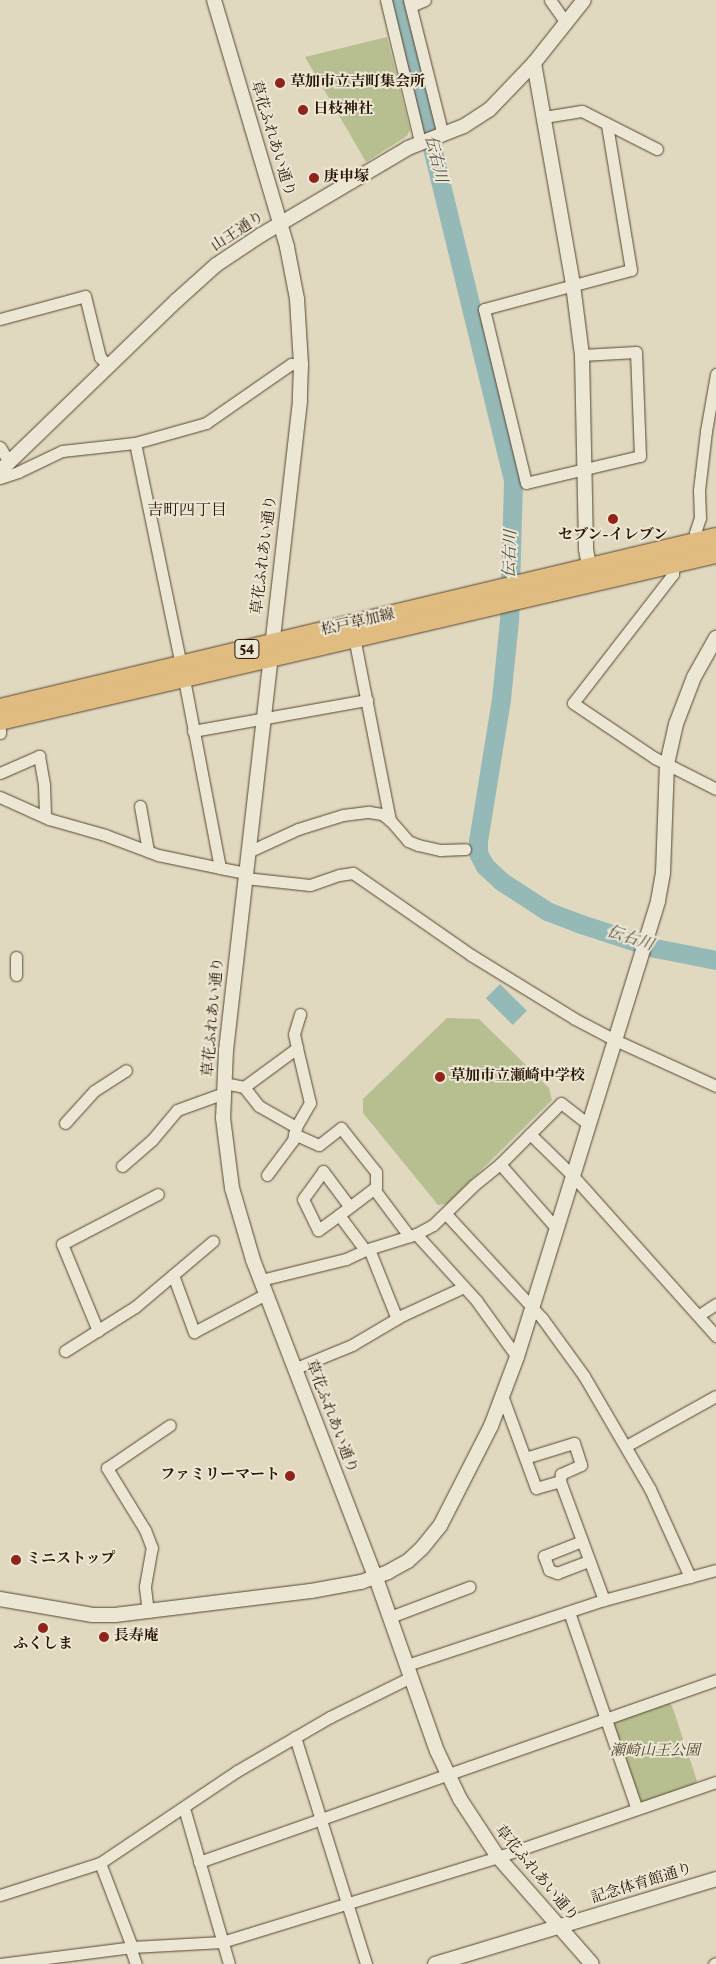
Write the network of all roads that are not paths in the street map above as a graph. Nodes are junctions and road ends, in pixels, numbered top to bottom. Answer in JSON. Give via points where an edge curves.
{"nodes":[{"id":1,"x":214,"y":0,"type":"edge"},
{"id":2,"x":386,"y":0,"type":"edge"},
{"id":3,"x":425,"y":0,"type":"edge"},
{"id":4,"x":550,"y":0,"type":"edge"},
{"id":5,"x":584,"y":0,"type":"edge"},
{"id":6,"x":410,"y":3,"type":"edge"},
{"id":7,"x":566,"y":23,"type":"junction"},
{"id":8,"x":534,"y":63,"type":"junction"},
{"id":9,"x":544,"y":117,"type":"junction"},
{"id":10,"x":607,"y":125,"type":"junction"},
{"id":11,"x":431,"y":139,"type":"junction"},
{"id":12,"x":657,"y":149,"type":"dead end"},
{"id":13,"x":281,"y":224,"type":"junction"},
{"id":14,"x":572,"y":285,"type":"junction"},
{"id":15,"x":0,"y":319,"type":"edge"},
{"id":16,"x":582,"y":355,"type":"junction"},
{"id":17,"x":301,"y":365,"type":"junction"},
{"id":18,"x":108,"y":366,"type":"junction"},
{"id":19,"x":716,"y":374,"type":"edge"},
{"id":20,"x":135,"y":443,"type":"junction"},
{"id":21,"x":0,"y":447,"type":"edge"},
{"id":22,"x":5,"y":466,"type":"edge"},
{"id":23,"x":585,"y":468,"type":"junction"},
{"id":24,"x":0,"y":478,"type":"edge"},
{"id":25,"x":716,"y":537,"type":"edge"},
{"id":26,"x":697,"y":542,"type":"junction"},
{"id":27,"x":716,"y":554,"type":"edge"},
{"id":28,"x":674,"y":564,"type":"junction"},
{"id":29,"x":591,"y":575,"type":"junction"},
{"id":30,"x":494,"y":598,"type":"junction"},
{"id":31,"x":354,"y":637,"type":"junction"},
{"id":32,"x":716,"y":638,"type":"edge"},
{"id":33,"x":271,"y":651,"type":"junction"},
{"id":34,"x":182,"y":672,"type":"junction"},
{"id":35,"x":367,"y":700,"type":"junction"},
{"id":36,"x":0,"y":708,"type":"edge"},
{"id":37,"x":263,"y":718,"type":"junction"},
{"id":38,"x":0,"y":721,"type":"edge"},
{"id":39,"x":194,"y":731,"type":"junction"},
{"id":40,"x":667,"y":764,"type":"junction"},
{"id":41,"x":0,"y":773,"type":"edge"},
{"id":42,"x":716,"y":789,"type":"edge"},
{"id":43,"x":0,"y":796,"type":"edge"},
{"id":44,"x":140,"y":806,"type":"dead end"},
{"id":45,"x":45,"y":817,"type":"junction"},
{"id":46,"x":390,"y":820,"type":"junction"},
{"id":47,"x":465,"y":849,"type":"dead end"},
{"id":48,"x":148,"y":851,"type":"junction"},
{"id":49,"x":248,"y":852,"type":"junction"},
{"id":50,"x":220,"y":868,"type":"junction"},
{"id":51,"x":245,"y":876,"type":"junction"},
{"id":52,"x":16,"y":957,"type":"dead end"},
{"id":53,"x":16,"y":975,"type":"dead end"},
{"id":54,"x":300,"y":1014,"type":"dead end"},
{"id":55,"x":615,"y":1040,"type":"junction"},
{"id":56,"x":297,"y":1048,"type":"junction"},
{"id":57,"x":126,"y":1070,"type":"dead end"},
{"id":58,"x":716,"y":1086,"type":"edge"},
{"id":59,"x":244,"y":1087,"type":"junction"},
{"id":60,"x":224,"y":1088,"type":"junction"},
{"id":61,"x":65,"y":1123,"type":"dead end"},
{"id":62,"x":588,"y":1124,"type":"junction"},
{"id":63,"x":295,"y":1131,"type":"junction"},
{"id":64,"x":530,"y":1134,"type":"junction"},
{"id":65,"x":500,"y":1164,"type":"junction"},
{"id":66,"x":122,"y":1166,"type":"dead end"},
{"id":67,"x":267,"y":1175,"type":"dead end"},
{"id":68,"x":573,"y":1176,"type":"junction"},
{"id":69,"x":374,"y":1189,"type":"junction"},
{"id":70,"x":158,"y":1194,"type":"dead end"},
{"id":71,"x":349,"y":1206,"type":"junction"},
{"id":72,"x":446,"y":1214,"type":"junction"},
{"id":73,"x":339,"y":1215,"type":"junction"},
{"id":74,"x":556,"y":1228,"type":"junction"},
{"id":75,"x":413,"y":1235,"type":"junction"},
{"id":76,"x":213,"y":1241,"type":"dead end"},
{"id":77,"x":367,"y":1250,"type":"junction"},
{"id":78,"x":173,"y":1275,"type":"junction"},
{"id":79,"x":261,"y":1280,"type":"junction"},
{"id":80,"x":464,"y":1287,"type":"junction"},
{"id":81,"x":266,"y":1294,"type":"junction"},
{"id":82,"x":716,"y":1304,"type":"edge"},
{"id":83,"x":532,"y":1307,"type":"junction"},
{"id":84,"x":699,"y":1315,"type":"junction"},
{"id":85,"x":397,"y":1319,"type":"junction"},
{"id":86,"x":98,"y":1331,"type":"junction"},
{"id":87,"x":716,"y":1336,"type":"edge"},
{"id":88,"x":65,"y":1351,"type":"dead end"},
{"id":89,"x":517,"y":1357,"type":"junction"},
{"id":90,"x":296,"y":1368,"type":"junction"},
{"id":91,"x":716,"y":1396,"type":"edge"},
{"id":92,"x":503,"y":1398,"type":"junction"},
{"id":93,"x":170,"y":1425,"type":"dead end"},
{"id":94,"x":626,"y":1446,"type":"junction"},
{"id":95,"x":525,"y":1458,"type":"junction"},
{"id":96,"x":560,"y":1481,"type":"junction"},
{"id":97,"x":582,"y":1541,"type":"junction"},
{"id":98,"x":589,"y":1561,"type":"junction"},
{"id":99,"x":716,"y":1571,"type":"edge"},
{"id":100,"x":690,"y":1576,"type":"junction"},
{"id":101,"x":376,"y":1578,"type":"junction"},
{"id":102,"x":469,"y":1587,"type":"dead end"},
{"id":103,"x":0,"y":1599,"type":"edge"},
{"id":104,"x":604,"y":1600,"type":"junction"},
{"id":105,"x":148,"y":1612,"type":"junction"},
{"id":106,"x":569,"y":1612,"type":"junction"},
{"id":107,"x":390,"y":1617,"type":"junction"},
{"id":108,"x":409,"y":1671,"type":"junction"},
{"id":109,"x":716,"y":1680,"type":"edge"},
{"id":110,"x":606,"y":1719,"type":"junction"},
{"id":111,"x":295,"y":1737,"type":"junction"},
{"id":112,"x":448,"y":1774,"type":"junction"},
{"id":113,"x":716,"y":1782,"type":"edge"},
{"id":114,"x":184,"y":1808,"type":"junction"},
{"id":115,"x":638,"y":1809,"type":"junction"},
{"id":116,"x":320,"y":1819,"type":"junction"},
{"id":117,"x":498,"y":1858,"type":"junction"},
{"id":118,"x":199,"y":1862,"type":"junction"},
{"id":119,"x":100,"y":1863,"type":"junction"},
{"id":120,"x":716,"y":1879,"type":"edge"},
{"id":121,"x":0,"y":1895,"type":"edge"},
{"id":122,"x":347,"y":1904,"type":"junction"},
{"id":123,"x":558,"y":1926,"type":"junction"},
{"id":124,"x":222,"y":1942,"type":"junction"},
{"id":125,"x":131,"y":1947,"type":"junction"},
{"id":126,"x":46,"y":1961,"type":"edge"},
{"id":127,"x":0,"y":1964,"type":"edge"},
{"id":128,"x":136,"y":1964,"type":"edge"},
{"id":129,"x":229,"y":1964,"type":"edge"},
{"id":130,"x":366,"y":1964,"type":"edge"},
{"id":131,"x":435,"y":1964,"type":"edge"},
{"id":132,"x":592,"y":1964,"type":"edge"}],
"edges":[{"from":1,"to":13,"type":"street","name":"草花ふれあい通り"},
{"from":2,"to":11,"type":"street"},
{"from":3,"to":6,"type":"street"},
{"from":4,"to":7,"type":"street"},
{"from":5,"to":7,"type":"street","name":"山王通り"},
{"from":6,"to":11,"type":"street"},
{"from":7,"to":8,"type":"street","name":"山王通り"},
{"from":8,"to":9,"type":"street"},
{"from":8,"to":11,"type":"street","name":"山王通り","via":[[489,110],[464,126]]},
{"from":9,"to":10,"type":"street","via":[[582,111]]},
{"from":9,"to":14,"type":"street"},
{"from":10,"to":12,"type":"street"},
{"from":10,"to":14,"type":"street","via":[[631,270]]},
{"from":11,"to":13,"type":"street","name":"山王通り"},
{"from":13,"to":17,"type":"street","name":"草花ふれあい通り","via":[[297,299]]},
{"from":13,"to":18,"type":"street","name":"山王通り","via":[[216,265]]},
{"from":14,"to":16,"type":"street"},
{"from":14,"to":23,"type":"street","via":[[484,309],[526,483]]},
{"from":15,"to":18,"type":"street","via":[[85,296],[100,357]]},
{"from":16,"to":23,"type":"street"},
{"from":16,"to":23,"type":"street","via":[[636,352],[640,456]]},
{"from":17,"to":20,"type":"street","via":[[291,364],[206,423]]},
{"from":17,"to":33,"type":"street","name":"草花ふれあい通り"},
{"from":18,"to":22,"type":"street","name":"山王通り"},
{"from":19,"to":26,"type":"street","via":[[699,490]]},
{"from":20,"to":24,"type":"street","via":[[62,451]]},
{"from":20,"to":34,"type":"street"},
{"from":21,"to":22,"type":"street"},
{"from":23,"to":29,"type":"street","via":[[586,549]]},
{"from":25,"to":26,"type":"main road","name":"松戸草加線","number":"54"},
{"from":26,"to":29,"type":"main road","name":"松戸草加線","number":"54"},
{"from":27,"to":28,"type":"main road","name":"松戸草加線","number":"54"},
{"from":28,"to":29,"type":"main road","name":"松戸草加線","number":"54"},
{"from":28,"to":40,"type":"street","via":[[673,574],[573,704]]},
{"from":29,"to":30,"type":"main road","name":"松戸草加線","number":"54"},
{"from":30,"to":31,"type":"main road","name":"松戸草加線","number":"54"},
{"from":30,"to":33,"type":"main road","name":"松戸草加線","number":"54"},
{"from":31,"to":33,"type":"main road","name":"松戸草加線","number":"54"},
{"from":31,"to":35,"type":"street"},
{"from":32,"to":40,"type":"street","via":[[684,700]]},
{"from":33,"to":34,"type":"main road","name":"松戸草加線","number":"54"},
{"from":33,"to":37,"type":"street","name":"草花ふれあい通り"},
{"from":34,"to":36,"type":"main road","name":"松戸草加線","number":"54"},
{"from":34,"to":38,"type":"main road","name":"松戸草加線","number":"54"},
{"from":34,"to":39,"type":"street"},
{"from":35,"to":37,"type":"street"},
{"from":35,"to":46,"type":"street"},
{"from":37,"to":39,"type":"street"},
{"from":37,"to":49,"type":"street","name":"草花ふれあい通り"},
{"from":39,"to":50,"type":"street"},
{"from":40,"to":42,"type":"street"},
{"from":40,"to":55,"type":"street","via":[[662,873],[650,927]]},
{"from":41,"to":45,"type":"street","via":[[39,756]]},
{"from":43,"to":45,"type":"street"},
{"from":44,"to":48,"type":"street"},
{"from":45,"to":48,"type":"street"},
{"from":46,"to":47,"type":"street","via":[[413,843],[440,850]]},
{"from":46,"to":49,"type":"street","via":[[382,814],[369,812],[343,815],[298,829]]},
{"from":48,"to":50,"type":"street","via":[[178,861]]},
{"from":49,"to":51,"type":"street","name":"草花ふれあい通り"},
{"from":50,"to":51,"type":"street"},
{"from":51,"to":55,"type":"street","via":[[310,886],[353,873],[471,955]]},
{"from":51,"to":60,"type":"street","name":"草花ふれあい通り"},
{"from":52,"to":53,"type":"street"},
{"from":54,"to":56,"type":"street","via":[[294,1034]]},
{"from":55,"to":58,"type":"street"},
{"from":55,"to":62,"type":"street"},
{"from":56,"to":59,"type":"street"},
{"from":56,"to":63,"type":"street","via":[[310,1103]]},
{"from":57,"to":61,"type":"street","via":[[94,1091]]},
{"from":59,"to":60,"type":"street"},
{"from":59,"to":63,"type":"street","via":[[259,1106]]},
{"from":60,"to":66,"type":"street","via":[[177,1110],[152,1140]]},
{"from":60,"to":79,"type":"street","name":"草花ふれあい通り","via":[[225,1146],[232,1188]]},
{"from":62,"to":64,"type":"street","via":[[561,1103]]},
{"from":62,"to":68,"type":"street"},
{"from":63,"to":67,"type":"street","via":[[293,1140]]},
{"from":63,"to":69,"type":"street","via":[[318,1145],[341,1128],[376,1172]]},
{"from":64,"to":65,"type":"street"},
{"from":64,"to":68,"type":"street"},
{"from":65,"to":72,"type":"street"},
{"from":65,"to":74,"type":"street"},
{"from":68,"to":74,"type":"street"},
{"from":68,"to":84,"type":"street"},
{"from":69,"to":71,"type":"street"},
{"from":69,"to":75,"type":"street"},
{"from":70,"to":86,"type":"street","via":[[62,1244]]},
{"from":71,"to":73,"type":"street"},
{"from":71,"to":73,"type":"street","via":[[323,1171],[303,1199],[318,1230]]},
{"from":72,"to":75,"type":"street"},
{"from":72,"to":83,"type":"street"},
{"from":73,"to":77,"type":"street"},
{"from":74,"to":83,"type":"street"},
{"from":75,"to":77,"type":"street"},
{"from":75,"to":80,"type":"street"},
{"from":76,"to":78,"type":"street"},
{"from":77,"to":79,"type":"street","via":[[346,1259]]},
{"from":77,"to":85,"type":"street"},
{"from":78,"to":81,"type":"street","via":[[194,1332]]},
{"from":78,"to":86,"type":"street"},
{"from":79,"to":81,"type":"street","name":"草花ふれあい通り"},
{"from":80,"to":85,"type":"street"},
{"from":80,"to":89,"type":"street"},
{"from":81,"to":90,"type":"street","name":"草花ふれあい通り"},
{"from":82,"to":84,"type":"street"},
{"from":83,"to":89,"type":"street"},
{"from":83,"to":94,"type":"street","via":[[584,1376]]},
{"from":84,"to":87,"type":"street"},
{"from":85,"to":90,"type":"street","via":[[352,1345]]},
{"from":86,"to":88,"type":"street"},
{"from":89,"to":92,"type":"street"},
{"from":90,"to":101,"type":"street","name":"草花ふれあい通り"},
{"from":91,"to":94,"type":"street"},
{"from":92,"to":95,"type":"street"},
{"from":92,"to":101,"type":"street","via":[[440,1526],[408,1561]]},
{"from":93,"to":105,"type":"street","via":[[107,1468],[152,1548],[145,1586]]},
{"from":94,"to":100,"type":"street","via":[[650,1489]]},
{"from":95,"to":96,"type":"street","via":[[536,1488]]},
{"from":95,"to":96,"type":"street","via":[[574,1443],[581,1466],[561,1474]]},
{"from":96,"to":97,"type":"street"},
{"from":97,"to":98,"type":"street"},
{"from":97,"to":98,"type":"street","via":[[544,1556],[549,1570],[557,1573]]},
{"from":98,"to":104,"type":"street"},
{"from":99,"to":100,"type":"street"},
{"from":100,"to":104,"type":"street"},
{"from":101,"to":105,"type":"street","via":[[311,1591]]},
{"from":101,"to":107,"type":"street","name":"草花ふれあい通り"},
{"from":102,"to":107,"type":"street"},
{"from":103,"to":105,"type":"street","via":[[92,1615]]},
{"from":104,"to":106,"type":"street"},
{"from":106,"to":108,"type":"street"},
{"from":106,"to":110,"type":"street"},
{"from":107,"to":108,"type":"street","name":"草花ふれあい通り"},
{"from":108,"to":111,"type":"street"},
{"from":108,"to":112,"type":"street","name":"草花ふれあい通り"},
{"from":109,"to":110,"type":"street"},
{"from":110,"to":112,"type":"street"},
{"from":110,"to":115,"type":"street"},
{"from":111,"to":114,"type":"street"},
{"from":111,"to":116,"type":"street"},
{"from":112,"to":116,"type":"street"},
{"from":112,"to":117,"type":"street","name":"草花ふれあい通り"},
{"from":113,"to":115,"type":"street"},
{"from":114,"to":118,"type":"street"},
{"from":114,"to":119,"type":"street"},
{"from":115,"to":117,"type":"street"},
{"from":116,"to":118,"type":"street"},
{"from":116,"to":122,"type":"street"},
{"from":117,"to":122,"type":"street"},
{"from":117,"to":123,"type":"street","name":"草花ふれあい通り"},
{"from":118,"to":124,"type":"street"},
{"from":119,"to":121,"type":"street"},
{"from":119,"to":125,"type":"street"},
{"from":120,"to":123,"type":"street","name":"記念体育館通り"},
{"from":122,"to":124,"type":"street"},
{"from":122,"to":130,"type":"street"},
{"from":123,"to":131,"type":"street","name":"記念体育館通り"},
{"from":123,"to":132,"type":"street","name":"草花ふれあい通り"},
{"from":124,"to":125,"type":"street"},
{"from":124,"to":129,"type":"street"},
{"from":125,"to":126,"type":"street"},
{"from":125,"to":128,"type":"street"},
{"from":126,"to":127,"type":"street"}]}
